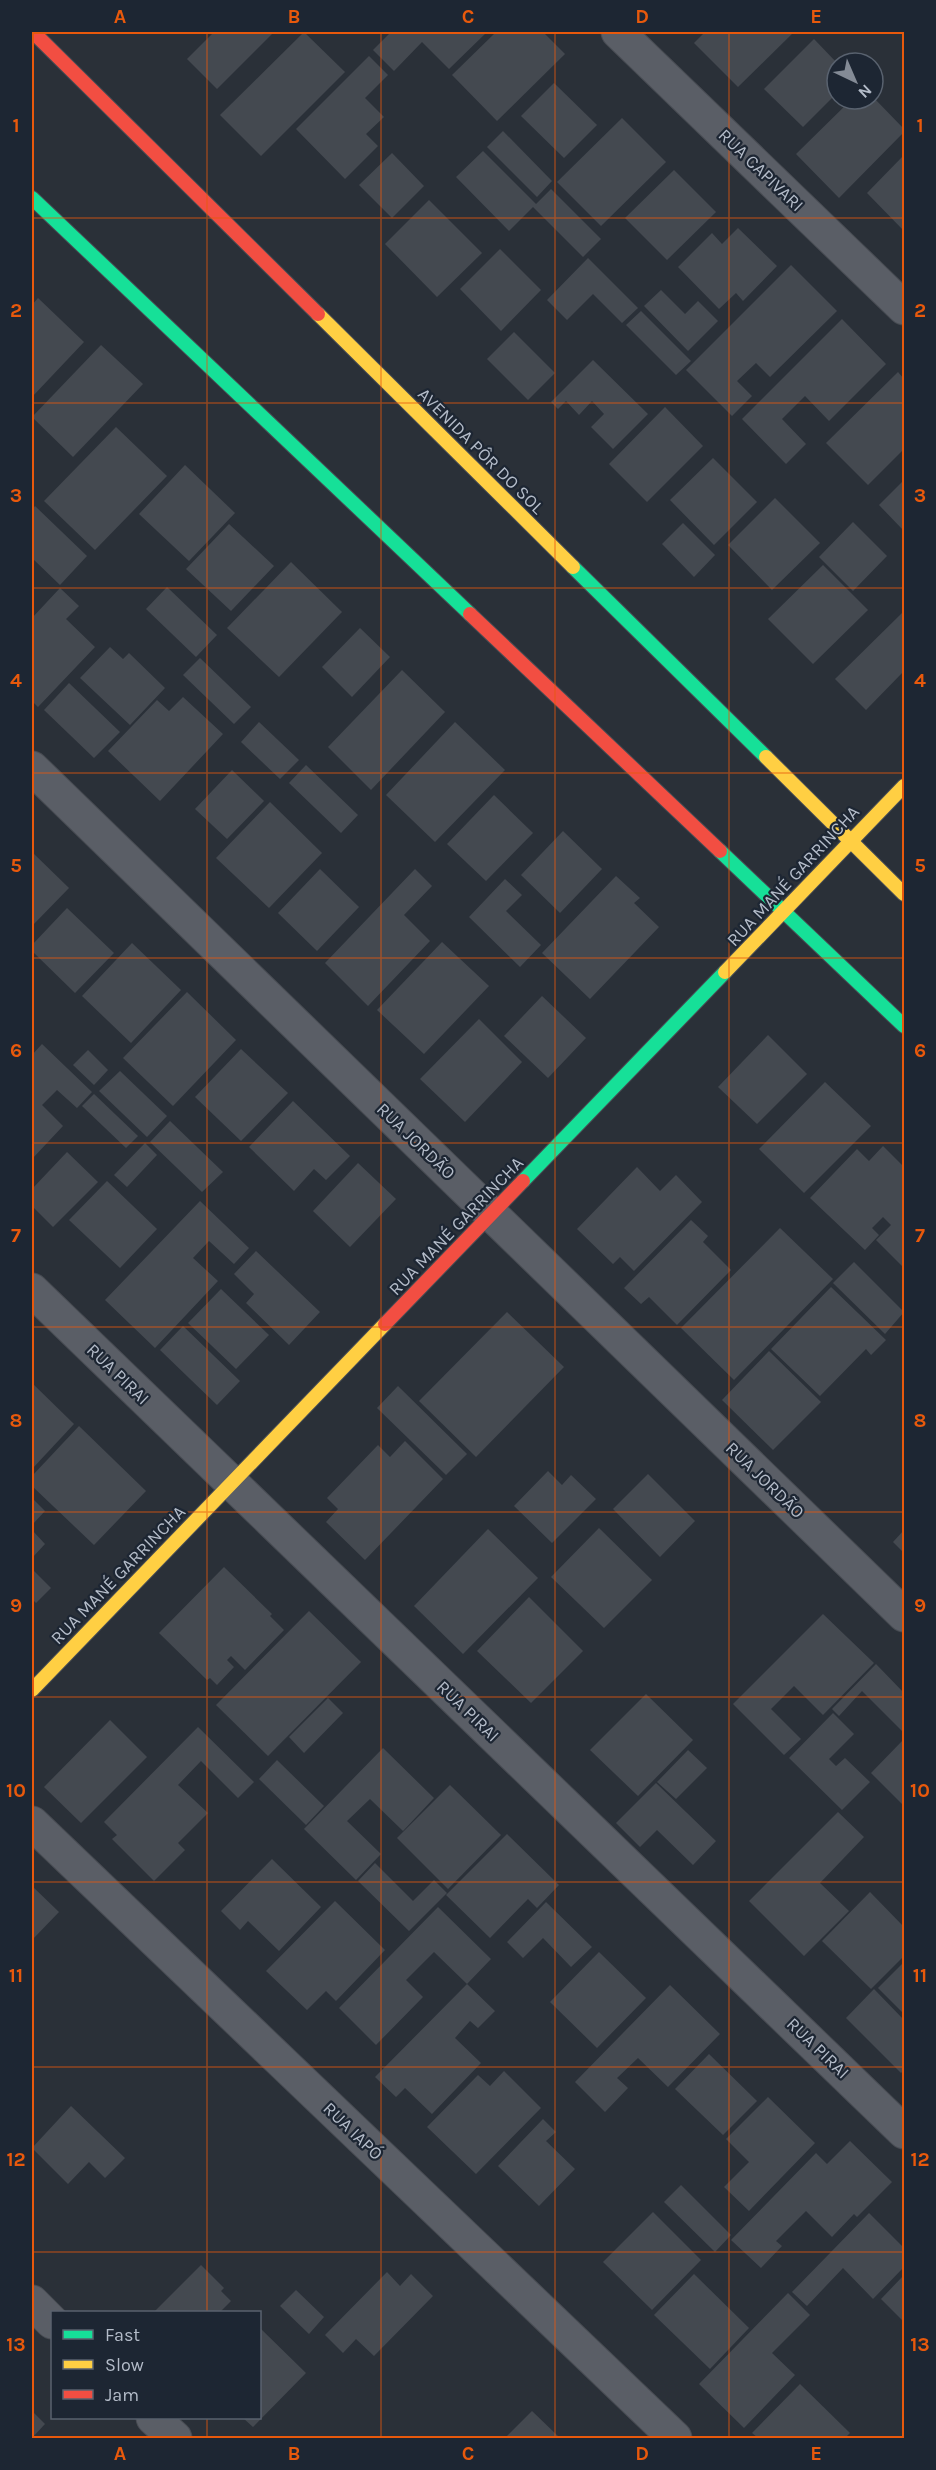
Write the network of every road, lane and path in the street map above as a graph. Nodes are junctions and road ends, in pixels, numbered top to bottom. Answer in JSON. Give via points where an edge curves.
{"nodes":[{"id":1,"x":33,"y":32,"type":"edge"},
{"id":2,"x":618,"y":32,"type":"edge"},
{"id":3,"x":32,"y":198,"type":"edge"},
{"id":4,"x":904,"y":308,"type":"edge"},
{"id":5,"x":32,"y":768,"type":"edge"},
{"id":6,"x":904,"y":786,"type":"edge"},
{"id":7,"x":850,"y":842,"type":"junction"},
{"id":8,"x":904,"y":894,"type":"edge"},
{"id":9,"x":785,"y":911,"type":"junction"},
{"id":10,"x":904,"y":1026,"type":"edge"},
{"id":11,"x":492,"y":1215,"type":"junction"},
{"id":12,"x":32,"y":1290,"type":"edge"},
{"id":13,"x":232,"y":1483,"type":"junction"},
{"id":14,"x":904,"y":1615,"type":"edge"},
{"id":15,"x":32,"y":1690,"type":"edge"},
{"id":16,"x":32,"y":1823,"type":"edge"},
{"id":17,"x":904,"y":2132,"type":"edge"},
{"id":18,"x":32,"y":2302,"type":"edge"},
{"id":19,"x":51,"y":2321,"type":"edge"},
{"id":20,"x":154,"y":2419,"type":"edge"},
{"id":21,"x":175,"y":2439,"type":"edge"},
{"id":22,"x":675,"y":2439,"type":"edge"}],
"edges":[{"from":1,"to":7,"type":"street","name":"AVENIDA PÔR DO SOL"},
{"from":2,"to":4,"type":"street","name":"RUA CAPIVARI"},
{"from":3,"to":9,"type":"street"},
{"from":5,"to":11,"type":"street","name":"RUA JORDÃO"},
{"from":6,"to":7,"type":"street","name":"RUA MANÉ GARRINCHA"},
{"from":7,"to":8,"type":"street","name":"AVENIDA PÔR DO SOL"},
{"from":7,"to":9,"type":"street","name":"RUA MANÉ GARRINCHA"},
{"from":9,"to":10,"type":"street"},
{"from":9,"to":11,"type":"street","name":"RUA MANÉ GARRINCHA"},
{"from":11,"to":13,"type":"street","name":"RUA MANÉ GARRINCHA"},
{"from":11,"to":14,"type":"street","name":"RUA JORDÃO"},
{"from":12,"to":13,"type":"street","name":"RUA PIRAI"},
{"from":13,"to":15,"type":"street","name":"RUA MANÉ GARRINCHA"},
{"from":13,"to":17,"type":"street","name":"RUA PIRAI"},
{"from":16,"to":22,"type":"street","name":"RUA IAPÓ"},
{"from":18,"to":19,"type":"street"},
{"from":20,"to":21,"type":"street"}]}
